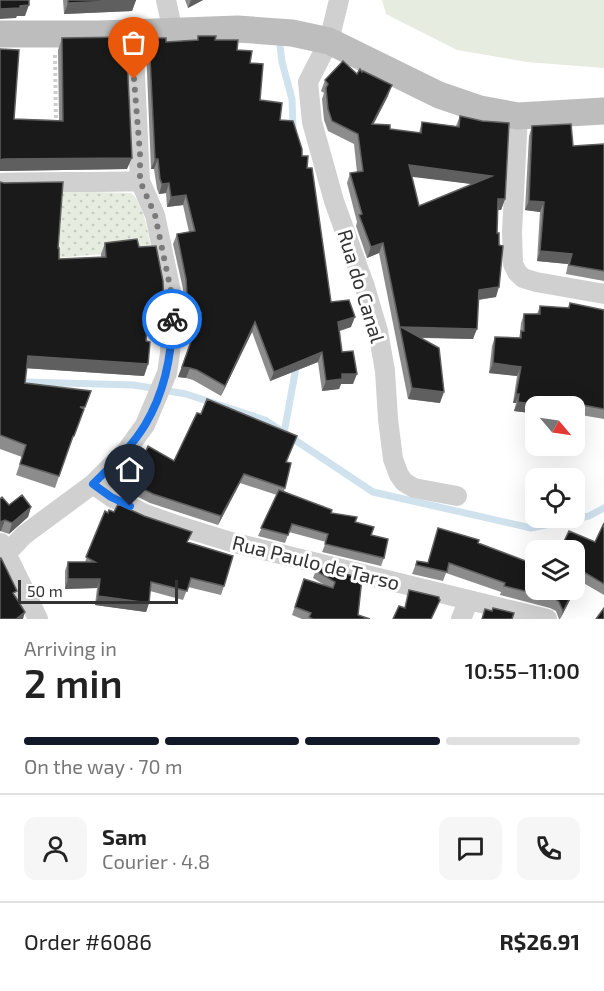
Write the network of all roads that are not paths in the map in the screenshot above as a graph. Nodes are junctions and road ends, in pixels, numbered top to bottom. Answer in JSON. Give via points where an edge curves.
{"nodes":[{"id":1,"x":166,"y":0,"type":"edge"},
{"id":2,"x":339,"y":0,"type":"edge"},
{"id":3,"x":173,"y":32,"type":"junction"},
{"id":4,"x":132,"y":33,"type":"junction"},
{"id":5,"x":0,"y":34,"type":"edge"},
{"id":6,"x":330,"y":41,"type":"junction"},
{"id":7,"x":604,"y":111,"type":"edge"},
{"id":8,"x":518,"y":116,"type":"junction"},
{"id":9,"x":140,"y":181,"type":"junction"},
{"id":10,"x":0,"y":183,"type":"edge"},
{"id":11,"x":604,"y":294,"type":"edge"},
{"id":12,"x":93,"y":484,"type":"junction"},
{"id":13,"x":457,"y":496,"type":"dead end"},
{"id":14,"x":3,"y":547,"type":"edge"},
{"id":15,"x":469,"y":600,"type":"junction"},
{"id":16,"x":38,"y":619,"type":"edge"},
{"id":17,"x":461,"y":619,"type":"edge"},
{"id":18,"x":547,"y":619,"type":"edge"}],
"edges":[{"from":1,"to":3,"type":"street"},
{"from":2,"to":6,"type":"street","name":"Rua do Canal"},
{"from":3,"to":4,"type":"main road"},
{"from":3,"to":6,"type":"main road","via":[[238,29],[292,33]]},
{"from":4,"to":5,"type":"main road"},
{"from":4,"to":9,"type":"street"},
{"from":6,"to":8,"type":"main road","via":[[439,95]]},
{"from":6,"to":13,"type":"street","name":"Rua do Canal","via":[[308,82],[312,122],[378,331],[393,459],[408,486]]},
{"from":7,"to":8,"type":"main road"},
{"from":8,"to":11,"type":"street","via":[[512,232],[516,272],[536,282]]},
{"from":9,"to":10,"type":"street"},
{"from":9,"to":12,"type":"street","via":[[155,215],[171,291],[170,353],[166,374],[145,425],[127,450]]},
{"from":12,"to":14,"type":"street"},
{"from":12,"to":15,"type":"street","name":"Rua Paulo de Tarso","via":[[146,514],[231,542]]},
{"from":14,"to":16,"type":"street"},
{"from":15,"to":17,"type":"street"},
{"from":15,"to":18,"type":"street","name":"Rua Paulo de Tarso"}]}
